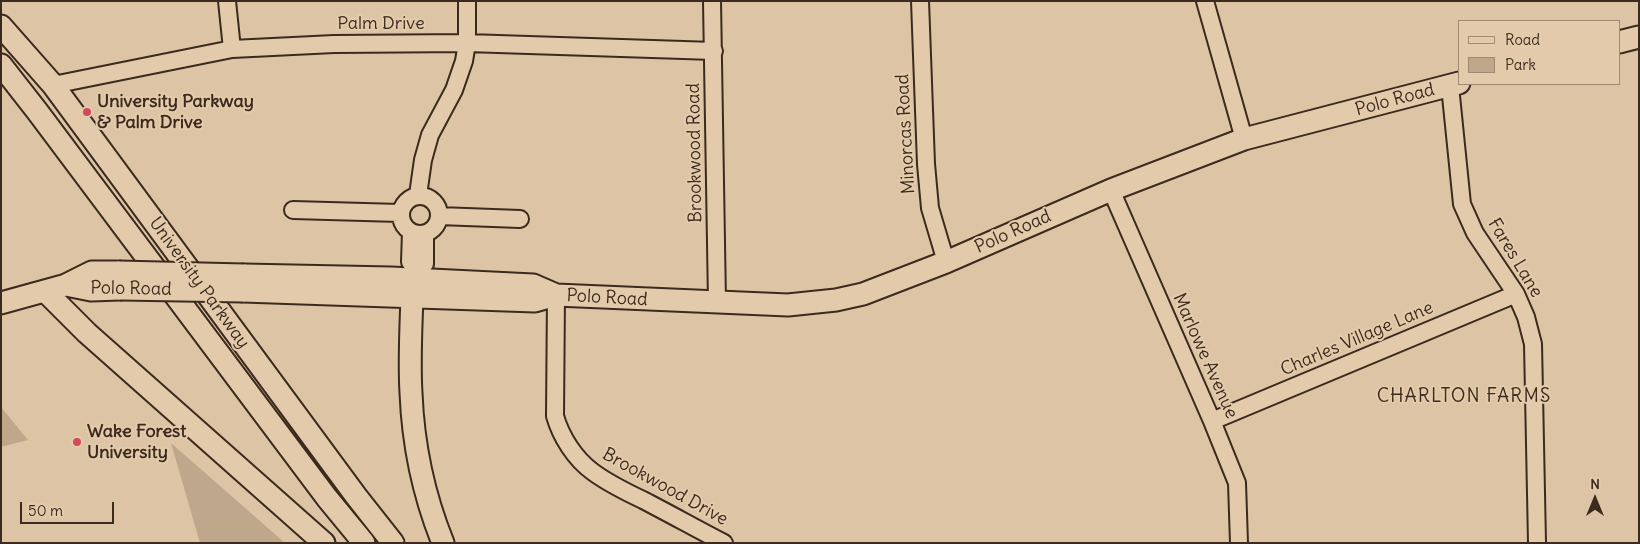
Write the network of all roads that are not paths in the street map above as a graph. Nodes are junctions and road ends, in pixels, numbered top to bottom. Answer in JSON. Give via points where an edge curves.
{"nodes":[{"id":1,"x":227,"y":1,"type":"edge"},
{"id":2,"x":467,"y":1,"type":"edge"},
{"id":3,"x":712,"y":1,"type":"edge"},
{"id":4,"x":920,"y":1,"type":"edge"},
{"id":5,"x":1205,"y":1,"type":"edge"},
{"id":6,"x":1,"y":26,"type":"edge"},
{"id":7,"x":1639,"y":37,"type":"edge"},
{"id":8,"x":1620,"y":42,"type":"edge"},
{"id":9,"x":467,"y":43,"type":"junction"},
{"id":10,"x":232,"y":49,"type":"junction"},
{"id":11,"x":714,"y":50,"type":"junction"},
{"id":12,"x":1,"y":65,"type":"edge"},
{"id":13,"x":1454,"y":84,"type":"edge"},
{"id":14,"x":53,"y":85,"type":"junction"},
{"id":15,"x":1244,"y":139,"type":"junction"},
{"id":16,"x":1111,"y":190,"type":"junction"},
{"id":17,"x":418,"y":195,"type":"junction"},
{"id":18,"x":293,"y":210,"type":"dead end"},
{"id":19,"x":400,"y":213,"type":"junction"},
{"id":20,"x":439,"y":216,"type":"junction"},
{"id":21,"x":520,"y":219,"type":"dead end"},
{"id":22,"x":418,"y":233,"type":"junction"},
{"id":23,"x":946,"y":262,"type":"junction"},
{"id":24,"x":416,"y":282,"type":"junction"},
{"id":25,"x":244,"y":283,"type":"junction"},
{"id":26,"x":46,"y":292,"type":"junction"},
{"id":27,"x":1516,"y":294,"type":"junction"},
{"id":28,"x":556,"y":295,"type":"junction"},
{"id":29,"x":1,"y":303,"type":"edge"},
{"id":30,"x":717,"y":303,"type":"junction"},
{"id":31,"x":1212,"y":421,"type":"junction"},
{"id":32,"x":324,"y":543,"type":"edge"},
{"id":33,"x":364,"y":543,"type":"edge"},
{"id":34,"x":394,"y":543,"type":"edge"},
{"id":35,"x":443,"y":543,"type":"edge"},
{"id":36,"x":724,"y":543,"type":"edge"},
{"id":37,"x":1240,"y":543,"type":"edge"},
{"id":38,"x":1537,"y":543,"type":"edge"}],
"edges":[{"from":1,"to":10,"type":"street"},
{"from":2,"to":9,"type":"street"},
{"from":3,"to":11,"type":"street","name":"Brookwood Road"},
{"from":4,"to":23,"type":"street","name":"Minorcas Road","via":[[929,199]]},
{"from":5,"to":15,"type":"street"},
{"from":6,"to":14,"type":"main road","name":"University Parkway"},
{"from":7,"to":8,"type":"main road"},
{"from":9,"to":10,"type":"street","name":"Palm Drive"},
{"from":9,"to":11,"type":"street","name":"Palm Drive"},
{"from":9,"to":17,"type":"street","via":[[454,90],[430,135]]},
{"from":10,"to":14,"type":"street","name":"Palm Drive"},
{"from":11,"to":30,"type":"street","name":"Brookwood Road"},
{"from":12,"to":33,"type":"main road","name":"University Parkway"},
{"from":13,"to":15,"type":"main road","name":"Polo Road"},
{"from":13,"to":27,"type":"street","name":"Fares Lane","via":[[1462,204],[1475,233]]},
{"from":14,"to":34,"type":"main road","name":"University Parkway"},
{"from":15,"to":16,"type":"main road","name":"Polo Road"},
{"from":16,"to":23,"type":"main road","name":"Polo Road"},
{"from":16,"to":31,"type":"street","name":"Marlowe Avenue"},
{"from":17,"to":19,"type":"street","via":[[408,199]]},
{"from":17,"to":20,"type":"street","via":[[434,201]]},
{"from":18,"to":19,"type":"street"},
{"from":19,"to":22,"type":"street","via":[[400,222]]},
{"from":20,"to":21,"type":"street"},
{"from":20,"to":22,"type":"street","via":[[433,230]]},
{"from":22,"to":24,"type":"street","via":[[410,262]]},
{"from":23,"to":30,"type":"main road","name":"Polo Road","via":[[863,294],[836,300],[788,305]]},
{"from":24,"to":25,"type":"main road","name":"Polo Road"},
{"from":24,"to":25,"type":"main road","name":"Polo Road","via":[[391,278]]},
{"from":24,"to":28,"type":"main road","name":"Polo Road","via":[[535,302]]},
{"from":24,"to":35,"type":"main road","via":[[410,392],[413,426],[428,499]]},
{"from":25,"to":26,"type":"main road","name":"Polo Road","bridge":true,"via":[[119,281],[91,290],[66,285]]},
{"from":26,"to":29,"type":"main road","name":"Polo Road"},
{"from":26,"to":32,"type":"main road","via":[[87,333]]},
{"from":27,"to":31,"type":"street","name":"Charles Village Lane"},
{"from":27,"to":38,"type":"street","name":"Fares Lane","via":[[1533,344]]},
{"from":28,"to":30,"type":"main road","name":"Polo Road"},
{"from":28,"to":36,"type":"street","name":"Brookwood Drive","via":[[555,416],[566,442],[593,472]]},
{"from":31,"to":37,"type":"street","name":"Marlowe Avenue","via":[[1238,483]]}]}
